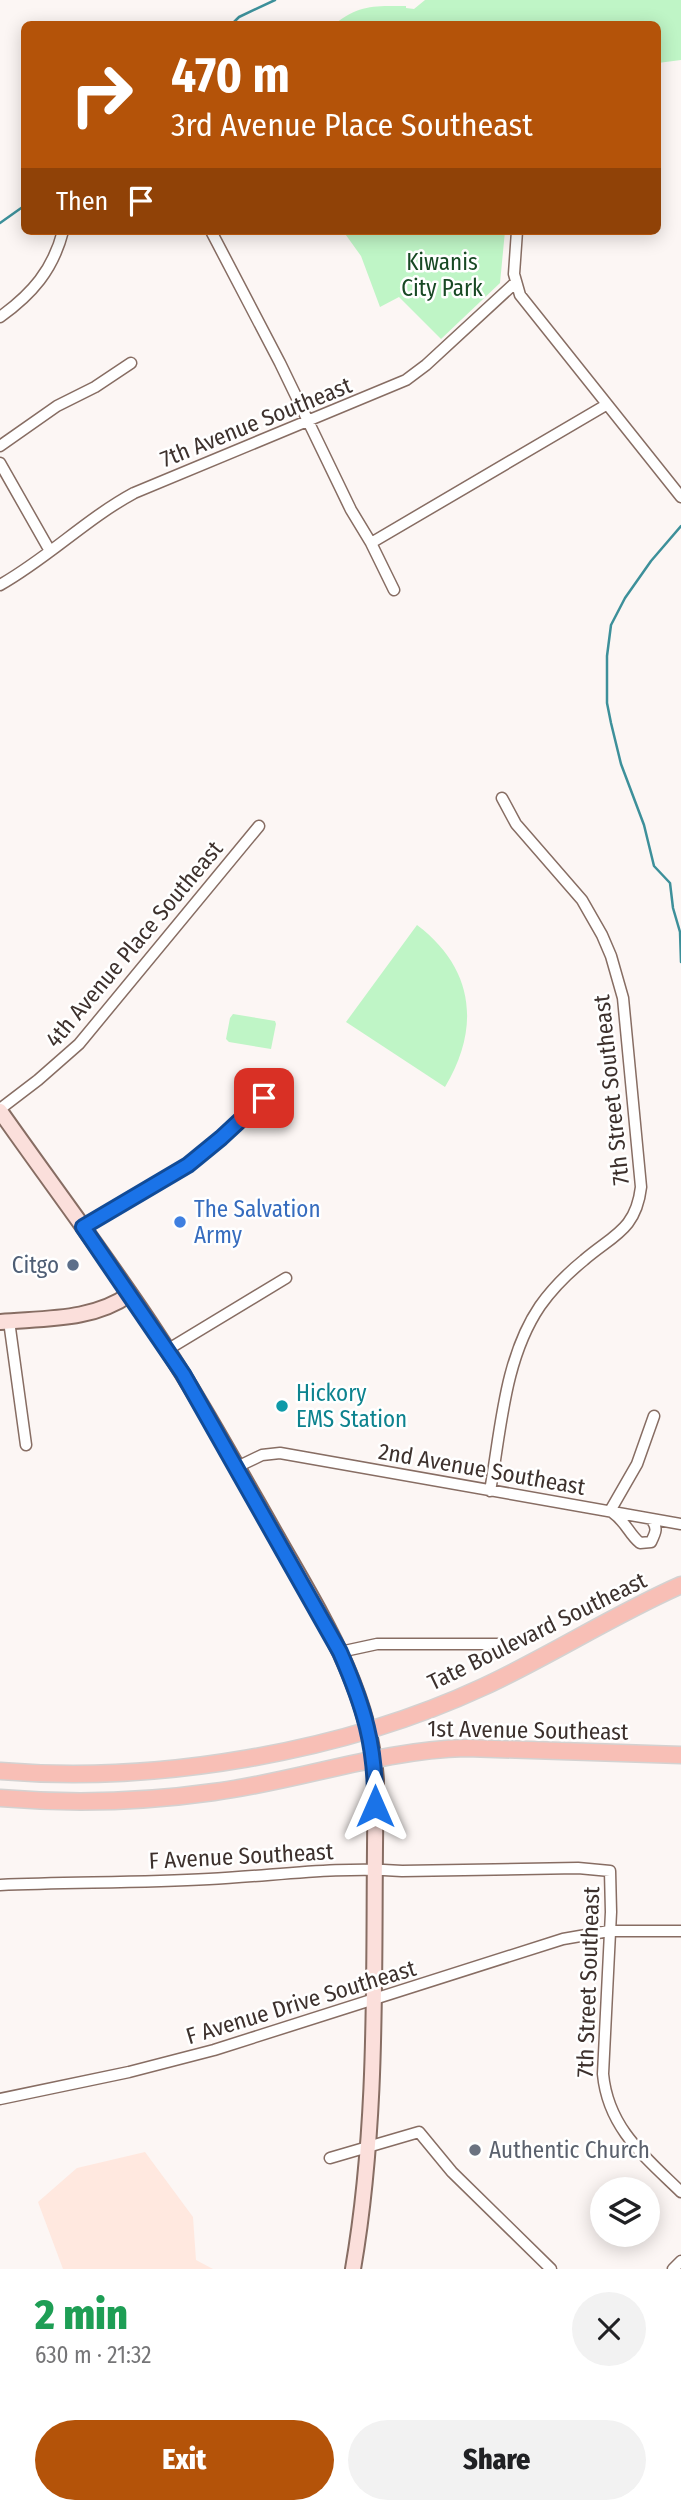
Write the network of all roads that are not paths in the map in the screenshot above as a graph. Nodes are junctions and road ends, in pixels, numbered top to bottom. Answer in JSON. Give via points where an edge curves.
{"nodes":[{"id":1,"x":62,"y":235,"type":"edge"},
{"id":2,"x":213,"y":235,"type":"edge"},
{"id":3,"x":517,"y":235,"type":"edge"},
{"id":4,"x":516,"y":282,"type":"junction"},
{"id":5,"x":0,"y":317,"type":"edge"},
{"id":6,"x":131,"y":363,"type":"dead end"},
{"id":7,"x":606,"y":405,"type":"junction"},
{"id":8,"x":308,"y":420,"type":"junction"},
{"id":9,"x":0,"y":446,"type":"edge"},
{"id":10,"x":0,"y":463,"type":"edge"},
{"id":11,"x":681,"y":497,"type":"edge"},
{"id":12,"x":371,"y":543,"type":"junction"},
{"id":13,"x":50,"y":551,"type":"junction"},
{"id":14,"x":0,"y":585,"type":"edge"},
{"id":15,"x":394,"y":590,"type":"dead end"},
{"id":16,"x":502,"y":798,"type":"dead end"},
{"id":17,"x":259,"y":826,"type":"dead end"},
{"id":18,"x":264,"y":1098,"type":"dead end"},
{"id":19,"x":0,"y":1110,"type":"edge"},
{"id":20,"x":83,"y":1227,"type":"junction"},
{"id":21,"x":286,"y":1278,"type":"dead end"},
{"id":22,"x":130,"y":1294,"type":"junction"},
{"id":23,"x":4,"y":1322,"type":"edge"},
{"id":24,"x":167,"y":1350,"type":"junction"},
{"id":25,"x":654,"y":1416,"type":"dead end"},
{"id":26,"x":26,"y":1445,"type":"dead end"},
{"id":27,"x":237,"y":1467,"type":"junction"},
{"id":28,"x":490,"y":1491,"type":"junction"},
{"id":29,"x":610,"y":1511,"type":"junction"},
{"id":30,"x":651,"y":1519,"type":"junction"},
{"id":31,"x":681,"y":1524,"type":"edge"},
{"id":32,"x":681,"y":1585,"type":"edge"},
{"id":33,"x":499,"y":1644,"type":"dead end"},
{"id":34,"x":340,"y":1652,"type":"junction"},
{"id":35,"x":368,"y":1729,"type":"junction"},
{"id":36,"x":681,"y":1755,"type":"edge"},
{"id":37,"x":374,"y":1758,"type":"junction"},
{"id":38,"x":0,"y":1771,"type":"edge"},
{"id":39,"x":0,"y":1798,"type":"edge"},
{"id":40,"x":375,"y":1869,"type":"junction"},
{"id":41,"x":610,"y":1871,"type":"joint"},
{"id":42,"x":0,"y":1885,"type":"edge"},
{"id":43,"x":609,"y":1931,"type":"junction"},
{"id":44,"x":681,"y":1931,"type":"edge"},
{"id":45,"x":374,"y":1999,"type":"junction"},
{"id":46,"x":0,"y":2099,"type":"edge"},
{"id":47,"x":369,"y":2147,"type":"junction"},
{"id":48,"x":330,"y":2158,"type":"dead end"},
{"id":49,"x":681,"y":2192,"type":"edge"},
{"id":50,"x":681,"y":2261,"type":"edge"},
{"id":51,"x":353,"y":2269,"type":"edge"},
{"id":52,"x":551,"y":2269,"type":"edge"},
{"id":53,"x":673,"y":2269,"type":"edge"}],
"edges":[{"from":1,"to":5,"type":"street","via":[[45,274],[21,302]]},
{"from":2,"to":8,"type":"street"},
{"from":3,"to":4,"type":"street"},
{"from":4,"to":7,"type":"street","via":[[533,313]]},
{"from":4,"to":8,"type":"street","name":"7th Avenue Southeast","via":[[414,375],[386,391]]},
{"from":6,"to":9,"type":"street"},
{"from":7,"to":11,"type":"street"},
{"from":7,"to":12,"type":"street"},
{"from":8,"to":12,"type":"street"},
{"from":8,"to":13,"type":"street","name":"7th Avenue Southeast","via":[[134,493]]},
{"from":10,"to":13,"type":"street"},
{"from":12,"to":15,"type":"street"},
{"from":13,"to":14,"type":"street","name":"7th Avenue Southeast"},
{"from":16,"to":28,"type":"street","name":"7th Street Southeast","via":[[516,824],[582,900],[611,956],[623,998],[641,1187],[629,1222],[560,1282],[522,1338]]},
{"from":17,"to":19,"type":"street","name":"4th Avenue Place Southeast","via":[[79,1044]]},
{"from":18,"to":20,"type":"street","via":[[188,1165]]},
{"from":19,"to":20,"type":"main road"},
{"from":20,"to":22,"type":"main road"},
{"from":21,"to":24,"type":"street"},
{"from":22,"to":23,"type":"main road","via":[[87,1313]]},
{"from":22,"to":24,"type":"main road"},
{"from":23,"to":26,"type":"street"},
{"from":24,"to":27,"type":"main road"},
{"from":25,"to":29,"type":"street","via":[[637,1464]]},
{"from":27,"to":28,"type":"street","name":"2nd Avenue Southeast","via":[[262,1455],[280,1453]]},
{"from":27,"to":34,"type":"main road"},
{"from":28,"to":29,"type":"street","name":"2nd Avenue Southeast"},
{"from":29,"to":30,"type":"street","name":"2nd Avenue Southeast"},
{"from":29,"to":30,"type":"street","via":[[640,1543],[651,1542],[656,1532]]},
{"from":30,"to":31,"type":"street","name":"2nd Avenue Southeast"},
{"from":32,"to":35,"type":"main road","name":"Tate Boulevard Southeast","via":[[482,1687]]},
{"from":33,"to":34,"type":"street","via":[[377,1644]]},
{"from":34,"to":35,"type":"main road"},
{"from":35,"to":37,"type":"main road"},
{"from":35,"to":38,"type":"main road","name":"Tate Boulevard Southeast","via":[[271,1754],[196,1766],[91,1773]]},
{"from":36,"to":37,"type":"main road","name":"1st Avenue Southeast","via":[[466,1748]]},
{"from":37,"to":39,"type":"main road","via":[[215,1792],[89,1801]]},
{"from":37,"to":40,"type":"main road"},
{"from":40,"to":41,"type":"street","name":"F Avenue Southeast"},
{"from":40,"to":42,"type":"street","name":"F Avenue Southeast"},
{"from":40,"to":45,"type":"main road"},
{"from":41,"to":43,"type":"street","name":"7th Street Southeast"},
{"from":43,"to":44,"type":"street"},
{"from":43,"to":45,"type":"street","name":"F Avenue Drive Southeast","via":[[563,1939]]},
{"from":43,"to":49,"type":"street","name":"7th Street Southeast","via":[[604,2088],[628,2138]]},
{"from":45,"to":46,"type":"street","name":"F Avenue Drive Southeast","via":[[191,2057]]},
{"from":45,"to":47,"type":"main road"},
{"from":47,"to":48,"type":"street"},
{"from":47,"to":51,"type":"main road"},
{"from":47,"to":52,"type":"street","via":[[419,2132],[452,2172]]},
{"from":50,"to":53,"type":"street"}]}
